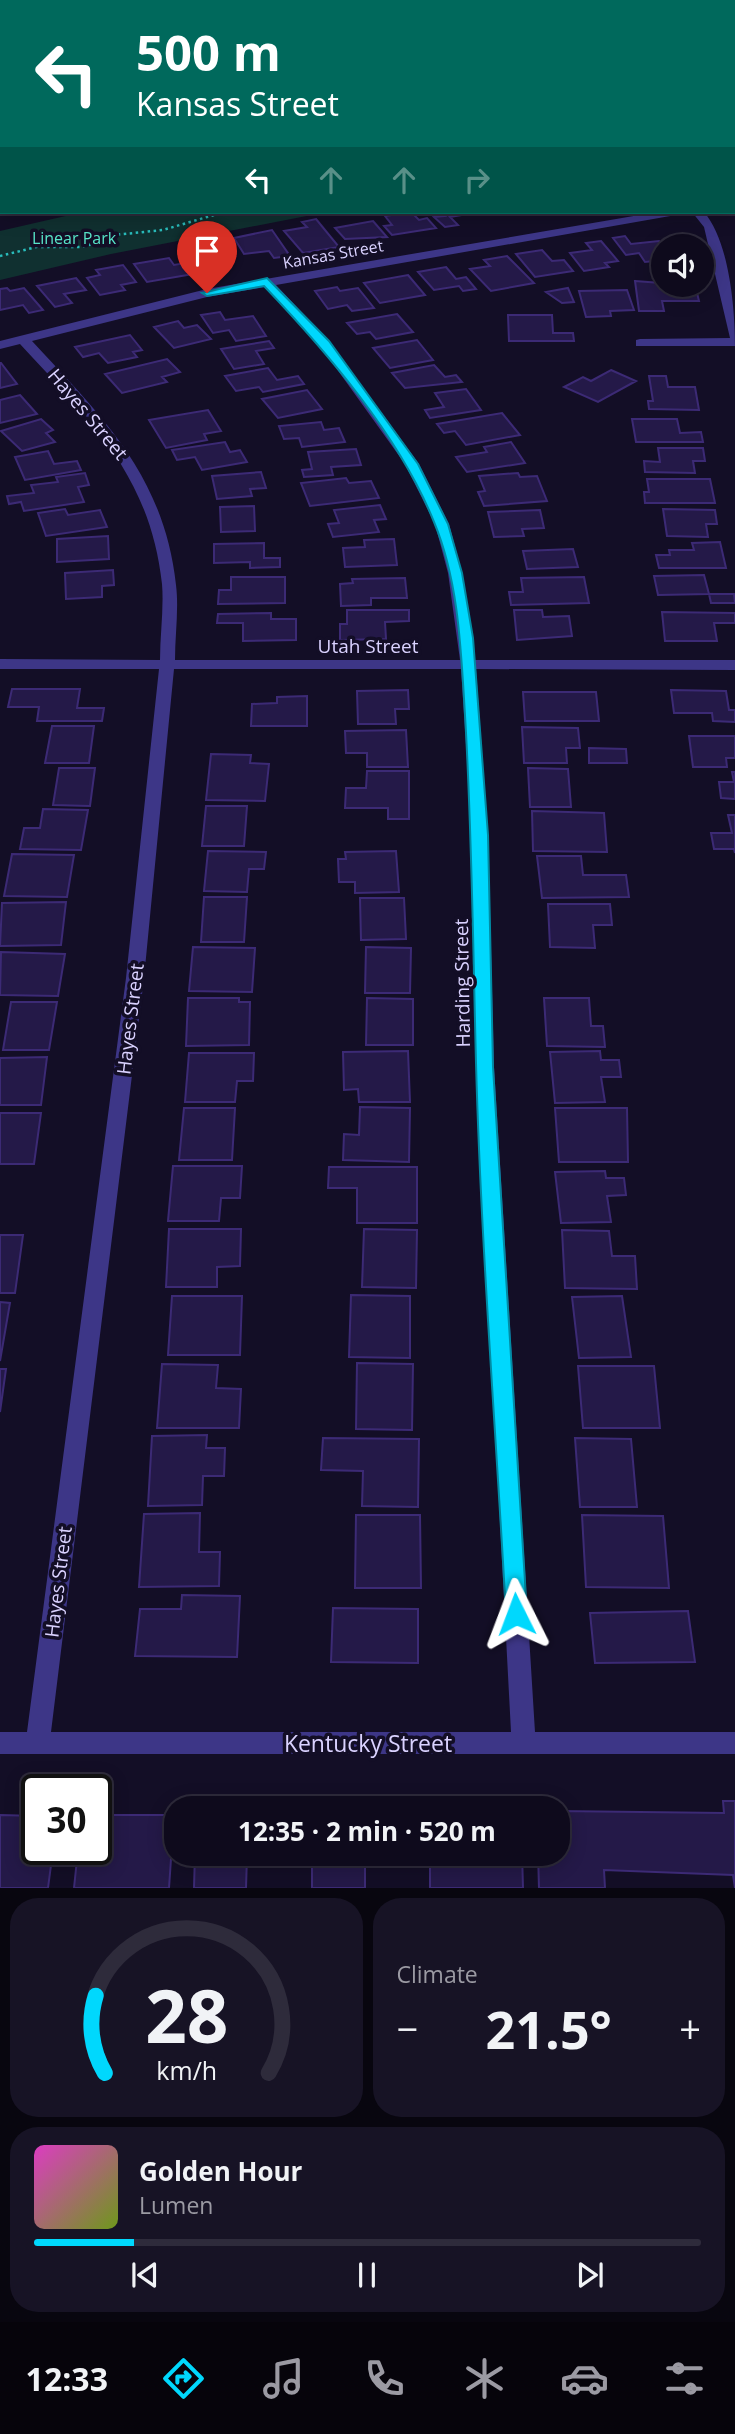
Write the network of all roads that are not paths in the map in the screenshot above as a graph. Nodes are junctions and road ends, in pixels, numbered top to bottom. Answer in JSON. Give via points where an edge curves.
{"nodes":[{"id":1,"x":664,"y":214,"type":"edge"},
{"id":2,"x":700,"y":214,"type":"edge"},
{"id":3,"x":267,"y":282,"type":"junction"},
{"id":4,"x":23,"y":339,"type":"junction"},
{"id":5,"x":735,"y":340,"type":"edge"},
{"id":6,"x":639,"y":343,"type":"dead end"},
{"id":7,"x":0,"y":345,"type":"edge"},
{"id":8,"x":0,"y":664,"type":"edge"},
{"id":9,"x":167,"y":665,"type":"junction"},
{"id":10,"x":735,"y":665,"type":"edge"},
{"id":11,"x":468,"y":666,"type":"junction"},
{"id":12,"x":0,"y":1742,"type":"edge"},
{"id":13,"x":38,"y":1743,"type":"junction"},
{"id":14,"x":735,"y":1743,"type":"edge"},
{"id":15,"x":524,"y":1744,"type":"junction"}],
"edges":[{"from":1,"to":3,"type":"street","name":"Kansas Street"},
{"from":2,"to":5,"type":"street","via":[[710,226]]},
{"from":3,"to":4,"type":"street","name":"Kansas Street"},
{"from":3,"to":11,"type":"street","name":"Harding Street","via":[[325,344],[412,464],[442,524],[452,560]]},
{"from":4,"to":7,"type":"street","name":"Kansas Street"},
{"from":4,"to":9,"type":"street","name":"Hayes Street","via":[[107,431],[152,508],[169,585]]},
{"from":5,"to":6,"type":"street"},
{"from":8,"to":9,"type":"street","name":"Utah Street"},
{"from":9,"to":11,"type":"street","name":"Utah Street"},
{"from":9,"to":13,"type":"street","name":"Hayes Street","via":[[135,978]]},
{"from":10,"to":11,"type":"street","name":"Utah Street"},
{"from":11,"to":15,"type":"street","name":"Harding Street","via":[[480,835],[485,1080]]},
{"from":12,"to":13,"type":"street","name":"Kentucky Street"},
{"from":13,"to":15,"type":"street","name":"Kentucky Street"},
{"from":14,"to":15,"type":"street","name":"Kentucky Street"}]}
